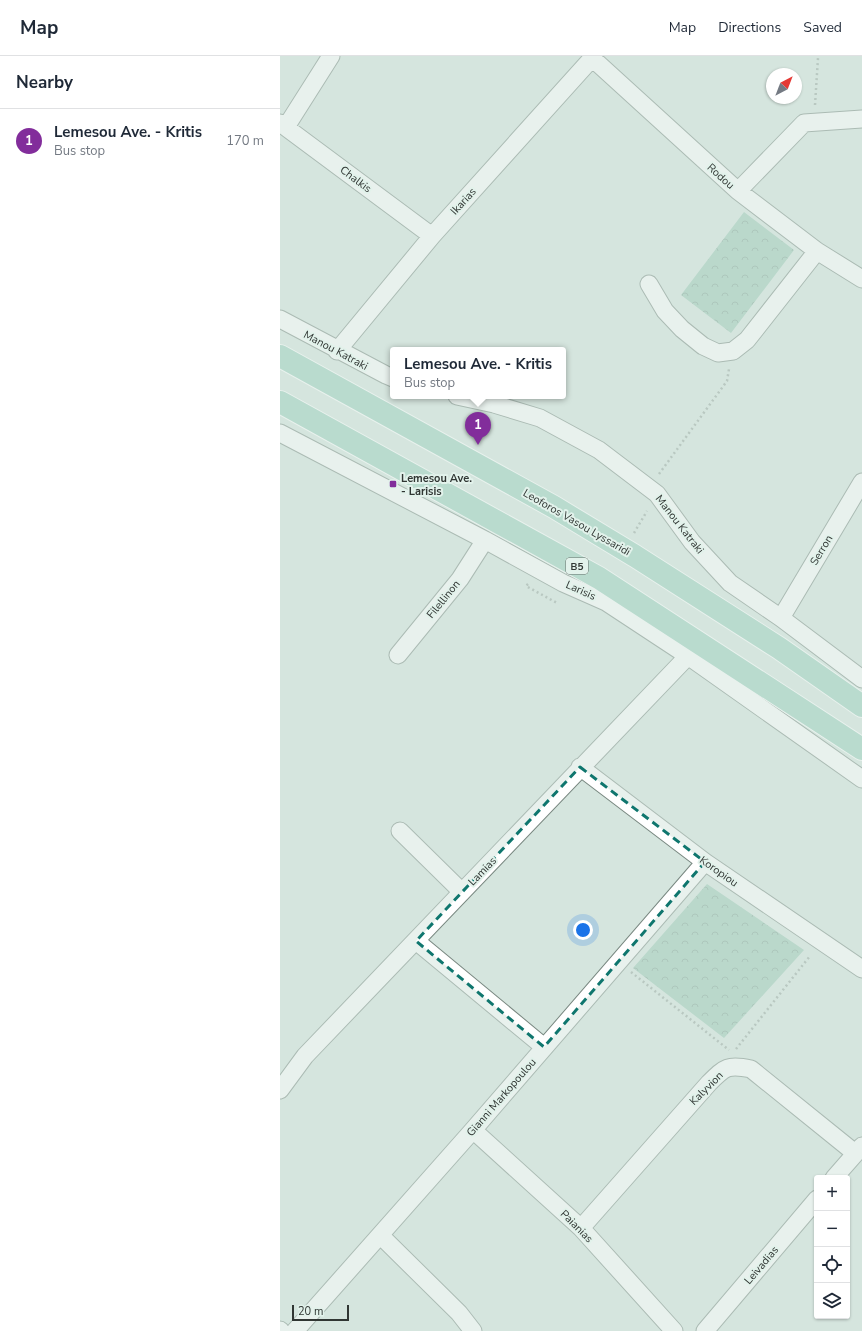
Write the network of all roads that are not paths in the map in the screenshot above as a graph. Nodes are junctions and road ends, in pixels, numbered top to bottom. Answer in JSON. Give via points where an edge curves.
{"nodes":[{"id":1,"x":331,"y":56,"type":"edge"},
{"id":2,"x":593,"y":57,"type":"edge"},
{"id":3,"x":862,"y":119,"type":"edge"},
{"id":4,"x":283,"y":125,"type":"edge"},
{"id":5,"x":738,"y":191,"type":"junction"},
{"id":6,"x":432,"y":236,"type":"junction"},
{"id":7,"x":817,"y":251,"type":"junction"},
{"id":8,"x":862,"y":279,"type":"edge"},
{"id":9,"x":649,"y":284,"type":"dead end"},
{"id":10,"x":280,"y":320,"type":"edge"},
{"id":11,"x":337,"y":351,"type":"junction"},
{"id":12,"x":280,"y":356,"type":"edge"},
{"id":13,"x":390,"y":377,"type":"edge"},
{"id":14,"x":471,"y":399,"type":"edge"},
{"id":15,"x":280,"y":402,"type":"edge"},
{"id":16,"x":280,"y":433,"type":"edge"},
{"id":17,"x":862,"y":482,"type":"edge"},
{"id":18,"x":486,"y":540,"type":"junction"},
{"id":19,"x":781,"y":618,"type":"junction"},
{"id":20,"x":398,"y":655,"type":"dead end"},
{"id":21,"x":688,"y":656,"type":"junction"},
{"id":22,"x":862,"y":679,"type":"edge"},
{"id":23,"x":862,"y":706,"type":"edge"},
{"id":24,"x":862,"y":749,"type":"edge"},
{"id":25,"x":580,"y":767,"type":"junction"},
{"id":26,"x":862,"y":779,"type":"edge"},
{"id":27,"x":400,"y":831,"type":"dead end"},
{"id":28,"x":705,"y":862,"type":"junction"},
{"id":29,"x":462,"y":892,"type":"junction"},
{"id":30,"x":416,"y":941,"type":"junction"},
{"id":31,"x":862,"y":969,"type":"edge"},
{"id":32,"x":544,"y":1047,"type":"junction"},
{"id":33,"x":280,"y":1090,"type":"edge"},
{"id":34,"x":473,"y":1130,"type":"junction"},
{"id":35,"x":859,"y":1150,"type":"edge"},
{"id":36,"x":837,"y":1175,"type":"edge"},
{"id":37,"x":814,"y":1203,"type":"edge"},
{"id":38,"x":581,"y":1228,"type":"junction"},
{"id":39,"x":380,"y":1235,"type":"junction"},
{"id":40,"x":295,"y":1331,"type":"edge"},
{"id":41,"x":473,"y":1331,"type":"edge"},
{"id":42,"x":674,"y":1331,"type":"edge"},
{"id":43,"x":705,"y":1331,"type":"edge"}],
"edges":[{"from":1,"to":4,"type":"street"},
{"from":2,"to":5,"type":"street","name":"Rodou"},
{"from":2,"to":6,"type":"street","name":"Ikarias"},
{"from":3,"to":5,"type":"street","via":[[804,123]]},
{"from":4,"to":6,"type":"street","name":"Chalkis"},
{"from":5,"to":7,"type":"street","name":"Rodou"},
{"from":6,"to":11,"type":"street","name":"Ikarias"},
{"from":7,"to":8,"type":"street","name":"Rodou"},
{"from":7,"to":9,"type":"street","via":[[746,340],[733,351],[718,353],[703,346],[665,311]]},
{"from":10,"to":11,"type":"street","name":"Manou Katraki"},
{"from":11,"to":13,"type":"street","name":"Manou Katraki"},
{"from":12,"to":23,"type":"main road","name":"Leoforos Vasou Lyssaridi","via":[[554,507],[772,644]]},
{"from":14,"to":19,"type":"street","name":"Manou Katraki","via":[[540,418],[599,450],[653,490],[692,542],[730,583]]},
{"from":15,"to":24,"type":"main road","number":"B5","via":[[599,578]]},
{"from":16,"to":18,"type":"street","name":"Larisis"},
{"from":17,"to":19,"type":"street","name":"Serron"},
{"from":18,"to":20,"type":"street","name":"Filellinon","via":[[460,579]]},
{"from":18,"to":21,"type":"street","name":"Larisis","via":[[563,583],[606,602]]},
{"from":19,"to":22,"type":"street","name":"Manou Katraki"},
{"from":21,"to":25,"type":"street","name":"Lamias"},
{"from":21,"to":26,"type":"street","name":"Larisis"},
{"from":25,"to":28,"type":"street","name":"Koropiou"},
{"from":25,"to":29,"type":"street","name":"Lamias"},
{"from":27,"to":29,"type":"street"},
{"from":28,"to":31,"type":"street","name":"Koropiou"},
{"from":28,"to":32,"type":"street","name":"Gianni Markopoulou"},
{"from":29,"to":30,"type":"street","name":"Lamias"},
{"from":30,"to":32,"type":"street"},
{"from":30,"to":33,"type":"street","name":"Lamias","via":[[306,1056]]},
{"from":32,"to":34,"type":"street","name":"Gianni Markopoulou"},
{"from":34,"to":38,"type":"street","name":"Paianias"},
{"from":34,"to":39,"type":"street","name":"Gianni Markopoulou"},
{"from":35,"to":36,"type":"street"},
{"from":35,"to":38,"type":"street","name":"Kalyvion","via":[[751,1069],[737,1066],[723,1070],[709,1082]]},
{"from":37,"to":43,"type":"street","name":"Leivadias"},
{"from":38,"to":42,"type":"street","name":"Paianias"},
{"from":39,"to":40,"type":"street","name":"Gianni Markopoulou"},
{"from":39,"to":41,"type":"street"}]}
